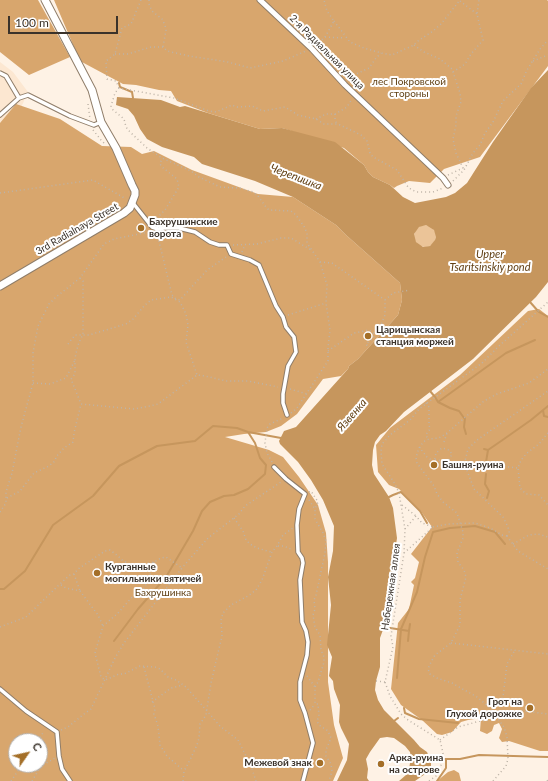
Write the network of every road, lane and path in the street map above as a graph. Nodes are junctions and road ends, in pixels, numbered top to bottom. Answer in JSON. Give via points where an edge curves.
{"nodes":[{"id":1,"x":45,"y":0,"type":"edge"},
{"id":2,"x":141,"y":0,"type":"edge"},
{"id":3,"x":149,"y":0,"type":"edge"},
{"id":4,"x":260,"y":0,"type":"edge"},
{"id":5,"x":324,"y":0,"type":"edge"},
{"id":6,"x":460,"y":0,"type":"edge"},
{"id":7,"x":479,"y":0,"type":"edge"},
{"id":8,"x":477,"y":14,"type":"junction"},
{"id":9,"x":334,"y":22,"type":"junction"},
{"id":10,"x":325,"y":37,"type":"junction"},
{"id":11,"x":346,"y":38,"type":"junction"},
{"id":12,"x":548,"y":40,"type":"edge"},
{"id":13,"x":414,"y":45,"type":"junction"},
{"id":14,"x":163,"y":47,"type":"junction"},
{"id":15,"x":312,"y":49,"type":"junction"},
{"id":16,"x":381,"y":53,"type":"junction"},
{"id":17,"x":115,"y":54,"type":"junction"},
{"id":18,"x":548,"y":55,"type":"edge"},
{"id":19,"x":533,"y":61,"type":"junction"},
{"id":20,"x":453,"y":72,"type":"junction"},
{"id":21,"x":0,"y":73,"type":"edge"},
{"id":22,"x":345,"y":85,"type":"junction"},
{"id":23,"x":119,"y":88,"type":"junction"},
{"id":24,"x":355,"y":93,"type":"junction"},
{"id":25,"x":161,"y":97,"type":"junction"},
{"id":26,"x":19,"y":98,"type":"junction"},
{"id":27,"x":161,"y":100,"type":"dead end"},
{"id":28,"x":88,"y":102,"type":"dead end"},
{"id":29,"x":335,"y":114,"type":"junction"},
{"id":30,"x":0,"y":115,"type":"edge"},
{"id":31,"x":316,"y":119,"type":"junction"},
{"id":32,"x":101,"y":122,"type":"junction"},
{"id":33,"x":91,"y":123,"type":"junction"},
{"id":34,"x":338,"y":124,"type":"junction"},
{"id":35,"x":106,"y":145,"type":"dead end"},
{"id":36,"x":162,"y":158,"type":"junction"},
{"id":37,"x":463,"y":169,"type":"junction"},
{"id":38,"x":442,"y":178,"type":"junction"},
{"id":39,"x":448,"y":186,"type":"junction"},
{"id":40,"x":0,"y":193,"type":"edge"},
{"id":41,"x":131,"y":202,"type":"junction"},
{"id":42,"x":152,"y":227,"type":"junction"},
{"id":43,"x":227,"y":245,"type":"junction"},
{"id":44,"x":245,"y":245,"type":"junction"},
{"id":45,"x":311,"y":250,"type":"junction"},
{"id":46,"x":231,"y":254,"type":"junction"},
{"id":47,"x":242,"y":258,"type":"junction"},
{"id":48,"x":320,"y":262,"type":"junction"},
{"id":49,"x":80,"y":278,"type":"junction"},
{"id":50,"x":0,"y":286,"type":"edge"},
{"id":51,"x":410,"y":290,"type":"dead end"},
{"id":52,"x":176,"y":299,"type":"junction"},
{"id":53,"x":385,"y":300,"type":"junction"},
{"id":54,"x":548,"y":302,"type":"edge"},
{"id":55,"x":326,"y":303,"type":"junction"},
{"id":56,"x":283,"y":317,"type":"junction"},
{"id":57,"x":82,"y":334,"type":"junction"},
{"id":58,"x":376,"y":335,"type":"junction"},
{"id":59,"x":68,"y":344,"type":"dead end"},
{"id":60,"x":369,"y":348,"type":"dead end"},
{"id":61,"x":328,"y":350,"type":"dead end"},
{"id":62,"x":76,"y":358,"type":"junction"},
{"id":63,"x":548,"y":369,"type":"edge"},
{"id":64,"x":197,"y":375,"type":"junction"},
{"id":65,"x":33,"y":383,"type":"junction"},
{"id":66,"x":284,"y":387,"type":"junction"},
{"id":67,"x":548,"y":391,"type":"edge"},
{"id":68,"x":307,"y":394,"type":"junction"},
{"id":69,"x":426,"y":403,"type":"junction"},
{"id":70,"x":81,"y":404,"type":"junction"},
{"id":71,"x":287,"y":416,"type":"junction"},
{"id":72,"x":447,"y":433,"type":"junction"},
{"id":73,"x":548,"y":433,"type":"edge"},
{"id":74,"x":429,"y":439,"type":"junction"},
{"id":75,"x":444,"y":442,"type":"dead end"},
{"id":76,"x":420,"y":447,"type":"junction"},
{"id":77,"x":434,"y":463,"type":"dead end"},
{"id":78,"x":449,"y":463,"type":"junction"},
{"id":79,"x":467,"y":464,"type":"junction"},
{"id":80,"x":274,"y":467,"type":"joint"},
{"id":81,"x":466,"y":468,"type":"junction"},
{"id":82,"x":518,"y":468,"type":"junction"},
{"id":83,"x":286,"y":479,"type":"junction"},
{"id":84,"x":305,"y":494,"type":"junction"},
{"id":85,"x":6,"y":498,"type":"junction"},
{"id":86,"x":401,"y":504,"type":"junction"},
{"id":87,"x":548,"y":505,"type":"edge"},
{"id":88,"x":315,"y":509,"type":"junction"},
{"id":89,"x":0,"y":512,"type":"edge"},
{"id":90,"x":416,"y":516,"type":"junction"},
{"id":91,"x":234,"y":518,"type":"junction"},
{"id":92,"x":461,"y":524,"type":"junction"},
{"id":93,"x":297,"y":525,"type":"junction"},
{"id":94,"x":433,"y":527,"type":"junction"},
{"id":95,"x":405,"y":529,"type":"junction"},
{"id":96,"x":507,"y":536,"type":"junction"},
{"id":97,"x":548,"y":537,"type":"edge"},
{"id":98,"x":512,"y":545,"type":"junction"},
{"id":99,"x":277,"y":546,"type":"junction"},
{"id":100,"x":294,"y":550,"type":"dead end"},
{"id":101,"x":272,"y":552,"type":"junction"},
{"id":102,"x":404,"y":554,"type":"junction"},
{"id":103,"x":154,"y":562,"type":"junction"},
{"id":104,"x":182,"y":568,"type":"junction"},
{"id":105,"x":548,"y":570,"type":"edge"},
{"id":106,"x":74,"y":574,"type":"junction"},
{"id":107,"x":60,"y":585,"type":"junction"},
{"id":108,"x":80,"y":591,"type":"junction"},
{"id":109,"x":103,"y":626,"type":"junction"},
{"id":110,"x":0,"y":627,"type":"edge"},
{"id":111,"x":451,"y":642,"type":"junction"},
{"id":112,"x":515,"y":650,"type":"junction"},
{"id":113,"x":548,"y":654,"type":"edge"},
{"id":114,"x":143,"y":666,"type":"junction"},
{"id":115,"x":304,"y":671,"type":"junction"},
{"id":116,"x":105,"y":680,"type":"junction"},
{"id":117,"x":376,"y":682,"type":"dead end"},
{"id":118,"x":385,"y":682,"type":"junction"},
{"id":119,"x":183,"y":685,"type":"junction"},
{"id":120,"x":316,"y":687,"type":"junction"},
{"id":121,"x":0,"y":689,"type":"edge"},
{"id":122,"x":152,"y":702,"type":"junction"},
{"id":123,"x":315,"y":704,"type":"junction"},
{"id":124,"x":207,"y":710,"type":"junction"},
{"id":125,"x":492,"y":711,"type":"junction"},
{"id":126,"x":306,"y":713,"type":"junction"},
{"id":127,"x":548,"y":714,"type":"edge"},
{"id":128,"x":498,"y":719,"type":"junction"},
{"id":129,"x":47,"y":726,"type":"junction"},
{"id":130,"x":57,"y":732,"type":"junction"},
{"id":131,"x":43,"y":733,"type":"edge"},
{"id":132,"x":440,"y":740,"type":"junction"},
{"id":133,"x":59,"y":756,"type":"junction"},
{"id":134,"x":184,"y":771,"type":"junction"},
{"id":135,"x":32,"y":781,"type":"edge"},
{"id":136,"x":70,"y":781,"type":"edge"},
{"id":137,"x":183,"y":781,"type":"edge"},
{"id":138,"x":256,"y":781,"type":"edge"},
{"id":139,"x":303,"y":781,"type":"edge"},
{"id":140,"x":330,"y":781,"type":"edge"},
{"id":141,"x":429,"y":781,"type":"edge"},
{"id":142,"x":493,"y":781,"type":"edge"}],
"edges":[{"from":1,"to":32,"type":"street","name":"3rd Radialnaya Street","via":[[92,90]]},
{"from":2,"to":17,"type":"path","via":[[131,24],[122,28]]},
{"from":3,"to":14,"type":"path","via":[[152,11],[165,25]]},
{"from":4,"to":15,"type":"street","name":"2-я Радиальная улица"},
{"from":5,"to":9,"type":"path"},
{"from":6,"to":8,"type":"path"},
{"from":6,"to":13,"type":"path","via":[[441,24]]},
{"from":7,"to":8,"type":"path"},
{"from":8,"to":20,"type":"path","via":[[483,40],[465,64]]},
{"from":9,"to":10,"type":"path"},
{"from":9,"to":11,"type":"path"},
{"from":10,"to":11,"type":"path"},
{"from":10,"to":15,"type":"path"},
{"from":11,"to":16,"type":"path","via":[[350,42]]},
{"from":12,"to":19,"type":"path"},
{"from":13,"to":16,"type":"path","via":[[392,55]]},
{"from":13,"to":20,"type":"path","via":[[440,59]]},
{"from":14,"to":15,"type":"path","via":[[167,51],[250,68],[283,61]]},
{"from":14,"to":17,"type":"path"},
{"from":15,"to":22,"type":"street","name":"2-я Радиальная улица"},
{"from":16,"to":22,"type":"path","via":[[369,68],[352,76]]},
{"from":17,"to":23,"type":"path","via":[[106,61],[107,79],[116,81]]},
{"from":18,"to":19,"type":"path"},
{"from":19,"to":37,"type":"path","via":[[521,84],[504,101],[484,133],[480,145]]},
{"from":20,"to":37,"type":"path","via":[[461,102],[453,139]]},
{"from":21,"to":26,"type":"lane","via":[[6,76]]},
{"from":22,"to":24,"type":"street","name":"2-я Радиальная улица"},
{"from":23,"to":25,"type":"path"},
{"from":23,"to":36,"type":"path","via":[[111,106],[114,111],[124,119],[130,132]]},
{"from":24,"to":29,"type":"path","via":[[350,104]]},
{"from":24,"to":38,"type":"street","name":"2-я Радиальная улица"},
{"from":25,"to":27,"type":"path"},
{"from":25,"to":31,"type":"path","via":[[174,98],[216,112],[232,105],[252,106],[263,111],[285,107],[298,115]]},
{"from":26,"to":30,"type":"lane"},
{"from":26,"to":33,"type":"lane","via":[[28,95],[70,116]]},
{"from":28,"to":33,"type":"path"},
{"from":29,"to":31,"type":"path","via":[[326,114]]},
{"from":29,"to":34,"type":"path"},
{"from":31,"to":34,"type":"path","via":[[324,124]]},
{"from":32,"to":33,"type":"lane","via":[[94,125]]},
{"from":32,"to":41,"type":"street","name":"3rd Radialnaya Street","via":[[135,191]]},
{"from":33,"to":35,"type":"path"},
{"from":34,"to":39,"type":"path","via":[[365,137],[373,157],[397,170],[412,190],[433,192]]},
{"from":36,"to":42,"type":"path","via":[[160,164],[177,179],[179,187]]},
{"from":36,"to":45,"type":"path","via":[[220,187],[253,192],[270,210],[291,211],[305,228],[307,243]]},
{"from":37,"to":38,"type":"path"},
{"from":37,"to":39,"type":"path"},
{"from":38,"to":39,"type":"street","name":"2-я Радиальная улица"},
{"from":40,"to":41,"type":"path","via":[[92,180]]},
{"from":41,"to":42,"type":"lane"},
{"from":41,"to":50,"type":"street","name":"3rd Radialnaya Street","via":[[130,208],[124,213]]},
{"from":42,"to":43,"type":"lane","via":[[187,230],[210,242]]},
{"from":42,"to":49,"type":"path","via":[[144,233],[114,239],[104,244]]},
{"from":42,"to":52,"type":"path","via":[[157,233],[172,295]]},
{"from":43,"to":44,"type":"path"},
{"from":43,"to":46,"type":"lane"},
{"from":44,"to":45,"type":"path","via":[[291,238]]},
{"from":44,"to":47,"type":"path"},
{"from":45,"to":48,"type":"path"},
{"from":46,"to":47,"type":"lane"},
{"from":46,"to":52,"type":"path","via":[[207,270],[180,300]]},
{"from":47,"to":56,"type":"lane","via":[[259,265]]},
{"from":48,"to":53,"type":"path","via":[[332,263]]},
{"from":48,"to":55,"type":"path","via":[[327,285]]},
{"from":49,"to":57,"type":"path","via":[[83,281]]},
{"from":49,"to":65,"type":"path","via":[[49,304],[38,326],[33,353]]},
{"from":51,"to":53,"type":"path","via":[[393,293]]},
{"from":52,"to":57,"type":"path","via":[[171,297],[152,300],[126,324],[89,335]]},
{"from":52,"to":64,"type":"path","via":[[183,305],[186,314],[186,342]]},
{"from":53,"to":58,"type":"path","via":[[385,315]]},
{"from":54,"to":69,"type":"path","name":"Набережная аллея","via":[[482,363]]},
{"from":55,"to":56,"type":"path"},
{"from":55,"to":68,"type":"path","via":[[330,330],[328,362]]},
{"from":56,"to":66,"type":"lane","via":[[294,337],[296,352],[288,366]]},
{"from":57,"to":59,"type":"path","via":[[75,335]]},
{"from":57,"to":62,"type":"path"},
{"from":58,"to":60,"type":"path","via":[[366,344]]},
{"from":58,"to":61,"type":"path","via":[[369,330],[354,333]]},
{"from":62,"to":65,"type":"path","via":[[66,378],[50,384]]},
{"from":62,"to":70,"type":"path","via":[[75,374],[71,379]]},
{"from":63,"to":72,"type":"path","via":[[529,383],[484,401]]},
{"from":64,"to":66,"type":"path"},
{"from":64,"to":70,"type":"path","via":[[158,404],[134,410]]},
{"from":65,"to":85,"type":"path"},
{"from":66,"to":68,"type":"path"},
{"from":66,"to":71,"type":"lane","via":[[283,403]]},
{"from":67,"to":79,"type":"path","via":[[468,449],[465,461]]},
{"from":68,"to":71,"type":"path","via":[[297,408]]},
{"from":69,"to":74,"type":"path","via":[[429,407],[430,429],[426,436]]},
{"from":69,"to":86,"type":"path","name":"Набережная аллея","via":[[382,444],[382,464],[395,484]]},
{"from":70,"to":85,"type":"path","via":[[73,442],[64,448],[49,466],[34,473],[20,491]]},
{"from":71,"to":80,"type":"path","via":[[267,428],[265,442]]},
{"from":72,"to":74,"type":"path","via":[[439,438]]},
{"from":72,"to":75,"type":"path"},
{"from":73,"to":82,"type":"path","via":[[524,456]]},
{"from":74,"to":76,"type":"path"},
{"from":76,"to":78,"type":"path","via":[[430,459]]},
{"from":76,"to":92,"type":"path","via":[[417,463],[443,502],[458,513]]},
{"from":77,"to":78,"type":"path","via":[[436,453],[443,448],[452,454]]},
{"from":78,"to":81,"type":"path"},
{"from":79,"to":81,"type":"path"},
{"from":79,"to":82,"type":"path","via":[[475,463],[486,468],[497,463]]},
{"from":80,"to":83,"type":"lane"},
{"from":81,"to":96,"type":"path","via":[[474,489],[503,517],[508,527]]},
{"from":82,"to":87,"type":"path","via":[[520,488],[526,494],[539,495]]},
{"from":83,"to":84,"type":"lane"},
{"from":83,"to":91,"type":"path","via":[[245,506]]},
{"from":84,"to":88,"type":"path"},
{"from":84,"to":88,"type":"path","via":[[311,491],[313,494],[318,502]]},
{"from":84,"to":93,"type":"lane","via":[[299,509]]},
{"from":85,"to":89,"type":"path"},
{"from":86,"to":90,"type":"path"},
{"from":86,"to":95,"type":"path","name":"Набережная аллея"},
{"from":88,"to":120,"type":"path","via":[[315,519],[326,541],[313,603],[315,627],[320,635],[324,657]]},
{"from":90,"to":94,"type":"path","via":[[422,523]]},
{"from":90,"to":95,"type":"path"},
{"from":91,"to":101,"type":"path","via":[[250,544]]},
{"from":91,"to":104,"type":"path","via":[[208,538]]},
{"from":92,"to":94,"type":"path"},
{"from":92,"to":96,"type":"path","via":[[475,523]]},
{"from":92,"to":111,"type":"path","via":[[463,538],[457,553],[458,562],[466,577],[460,600],[460,625]]},
{"from":93,"to":99,"type":"path","via":[[283,535]]},
{"from":93,"to":115,"type":"lane","via":[[298,552],[303,563],[300,580],[302,622],[308,642]]},
{"from":94,"to":102,"type":"path"},
{"from":95,"to":102,"type":"path","name":"Набережная аллея"},
{"from":96,"to":98,"type":"path"},
{"from":97,"to":98,"type":"path","via":[[529,535]]},
{"from":98,"to":105,"type":"path"},
{"from":99,"to":100,"type":"path"},
{"from":99,"to":101,"type":"path"},
{"from":101,"to":124,"type":"path","via":[[256,590],[223,613],[222,636]]},
{"from":102,"to":118,"type":"path","name":"Набережная аллея","via":[[391,636],[393,647]]},
{"from":103,"to":104,"type":"path","via":[[166,557]]},
{"from":103,"to":106,"type":"path","via":[[134,566],[110,550]]},
{"from":103,"to":109,"type":"path","via":[[148,582],[140,593],[133,596]]},
{"from":104,"to":116,"type":"path","via":[[124,643]]},
{"from":106,"to":107,"type":"path"},
{"from":106,"to":108,"type":"path"},
{"from":107,"to":108,"type":"path"},
{"from":107,"to":110,"type":"path","via":[[26,617]]},
{"from":108,"to":109,"type":"path"},
{"from":109,"to":116,"type":"path","via":[[95,653],[101,677]]},
{"from":111,"to":112,"type":"path"},
{"from":111,"to":125,"type":"path","via":[[435,655],[428,669],[430,674],[477,697]]},
{"from":112,"to":113,"type":"path"},
{"from":112,"to":125,"type":"path","via":[[507,664],[503,697]]},
{"from":114,"to":116,"type":"path"},
{"from":114,"to":119,"type":"path","via":[[160,669]]},
{"from":114,"to":122,"type":"path"},
{"from":115,"to":120,"type":"path"},
{"from":115,"to":126,"type":"lane","via":[[300,682],[300,700]]},
{"from":116,"to":130,"type":"path","via":[[91,709],[68,727]]},
{"from":117,"to":118,"type":"path"},
{"from":118,"to":132,"type":"path","via":[[401,714]]},
{"from":119,"to":122,"type":"path","via":[[171,688]]},
{"from":119,"to":124,"type":"path"},
{"from":120,"to":123,"type":"path"},
{"from":121,"to":129,"type":"lane"},
{"from":122,"to":134,"type":"path","via":[[160,746]]},
{"from":123,"to":126,"type":"path"},
{"from":123,"to":140,"type":"path","via":[[318,704],[317,721],[328,731],[331,738],[326,750],[332,771]]},
{"from":124,"to":134,"type":"path","via":[[200,724],[197,745]]},
{"from":124,"to":138,"type":"path","via":[[220,726],[238,740]]},
{"from":125,"to":128,"type":"path"},
{"from":126,"to":139,"type":"lane","via":[[312,743]]},
{"from":127,"to":128,"type":"path","via":[[523,711]]},
{"from":128,"to":132,"type":"path","via":[[458,727]]},
{"from":128,"to":142,"type":"path","via":[[507,737],[508,759],[506,766]]},
{"from":129,"to":130,"type":"lane"},
{"from":129,"to":131,"type":"path"},
{"from":130,"to":133,"type":"lane"},
{"from":132,"to":141,"type":"path","via":[[442,763],[436,776]]},
{"from":133,"to":135,"type":"path","via":[[40,766]]},
{"from":133,"to":136,"type":"lane","via":[[62,769]]},
{"from":134,"to":137,"type":"path"}]}
